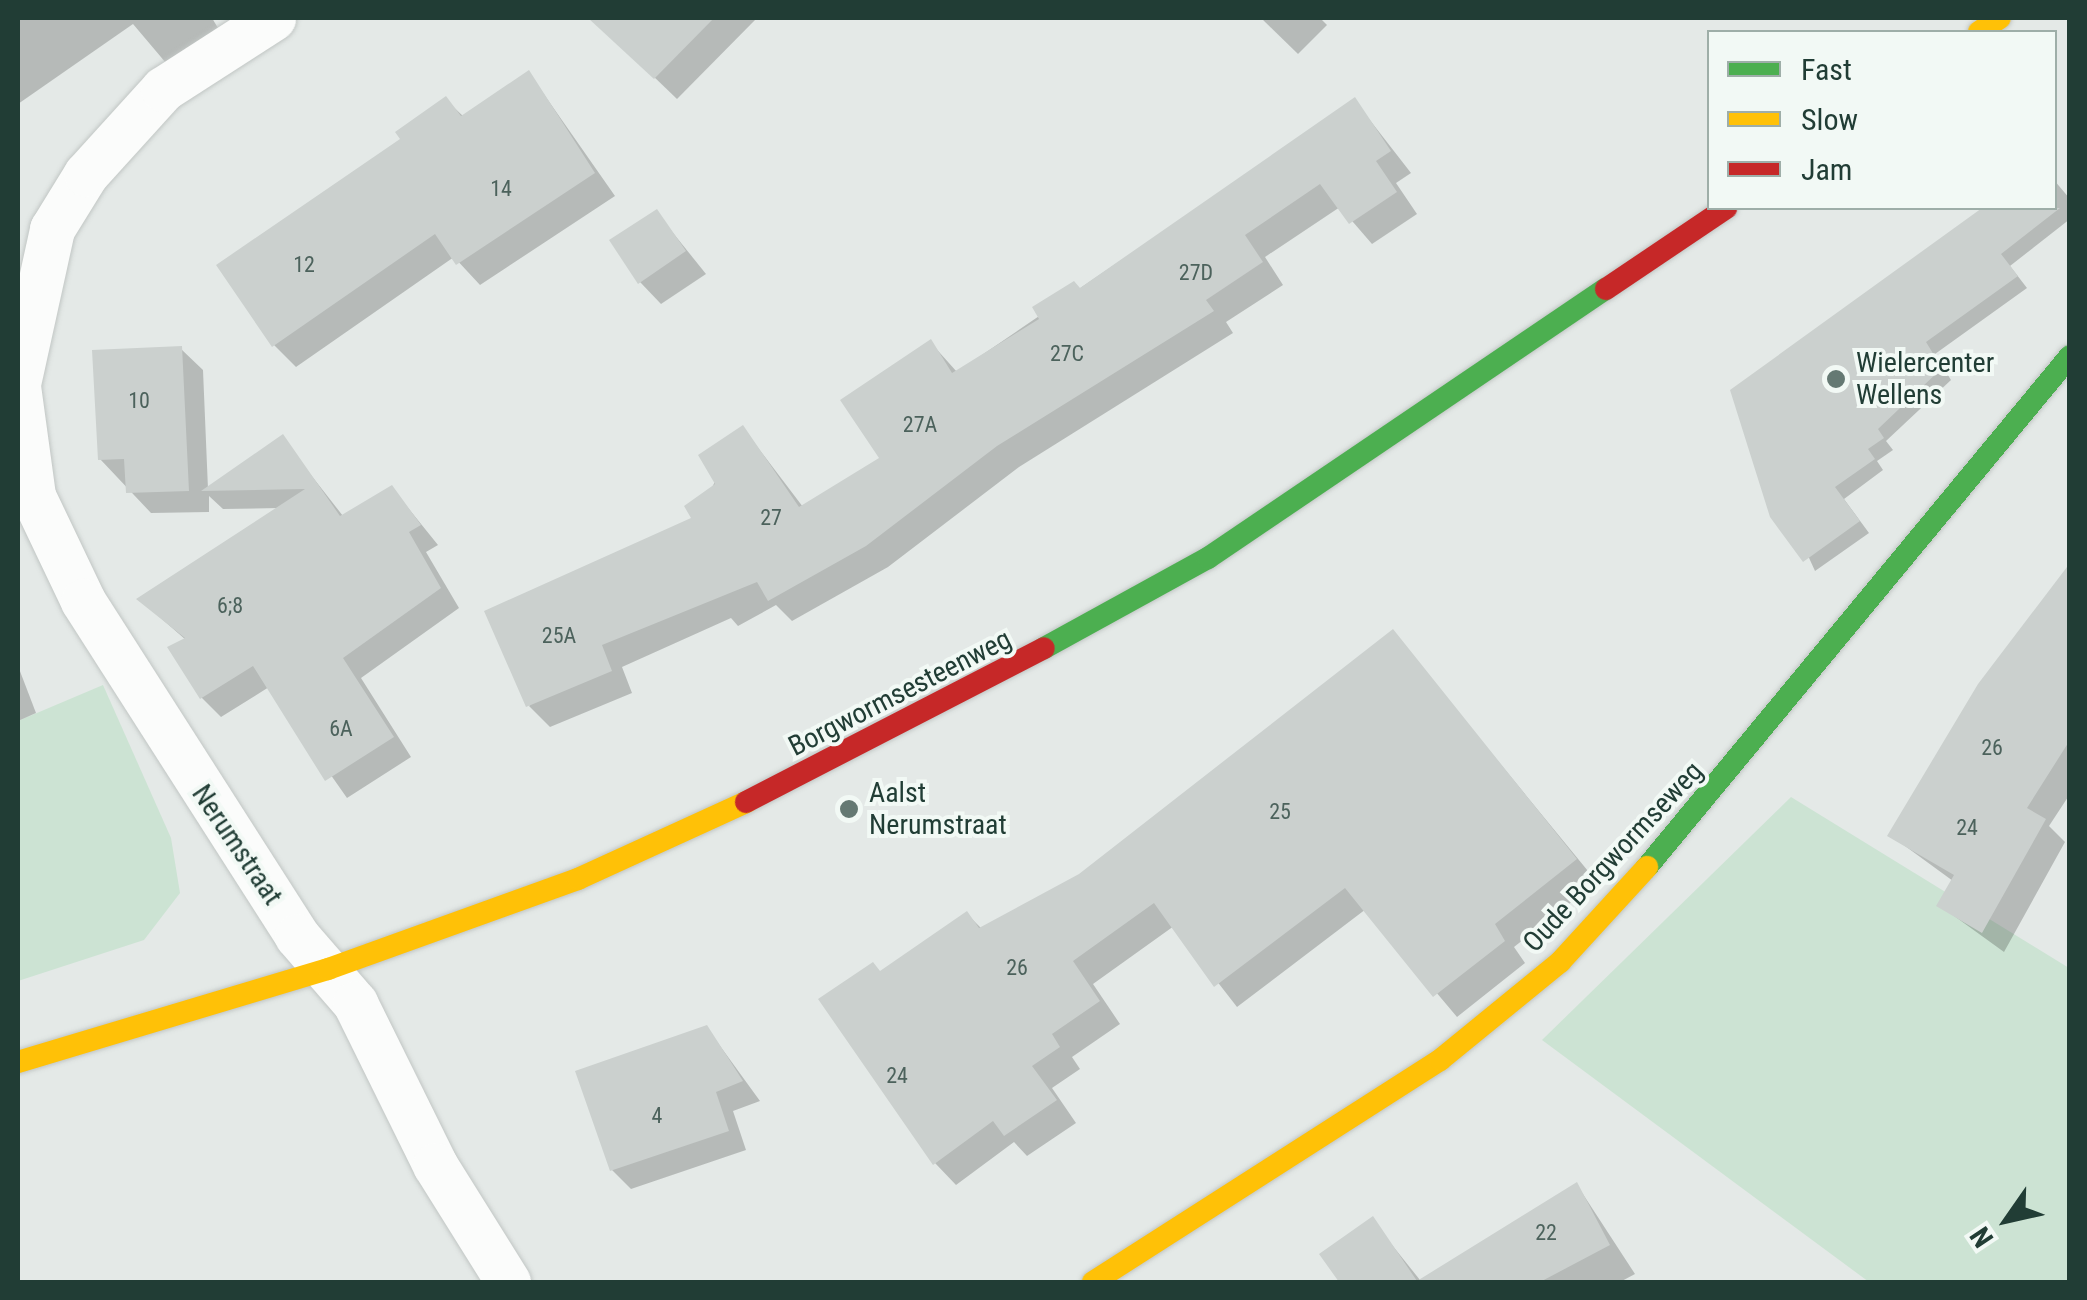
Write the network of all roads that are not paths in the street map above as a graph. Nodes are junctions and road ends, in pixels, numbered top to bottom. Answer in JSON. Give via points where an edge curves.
{"nodes":[{"id":1,"x":272,"y":18,"type":"edge"},
{"id":2,"x":1723,"y":210,"type":"edge"},
{"id":3,"x":2070,"y":356,"type":"edge"},
{"id":4,"x":18,"y":385,"type":"edge"},
{"id":5,"x":328,"y":969,"type":"junction"},
{"id":6,"x":18,"y":1062,"type":"edge"},
{"id":7,"x":508,"y":1282,"type":"edge"},
{"id":8,"x":1093,"y":1282,"type":"edge"}],
"edges":[{"from":1,"to":4,"type":"street","name":"Nerumstraat","via":[[163,90],[86,174],[52,229]]},
{"from":2,"to":5,"type":"main road","name":"Borgwormsesteenweg","via":[[1388,441],[1046,652],[578,879]]},
{"from":3,"to":8,"type":"main road","name":"Oude Borgwormseweg","via":[[1721,786],[1560,962],[1440,1060]]},
{"from":4,"to":5,"type":"street","name":"Nerumstraat","via":[[33,496],[83,601],[210,807]]},
{"from":5,"to":6,"type":"main road","name":"Borgwormsesteenweg"},
{"from":5,"to":7,"type":"street","name":"Nerumstraat","via":[[355,1003],[434,1164]]}]}
